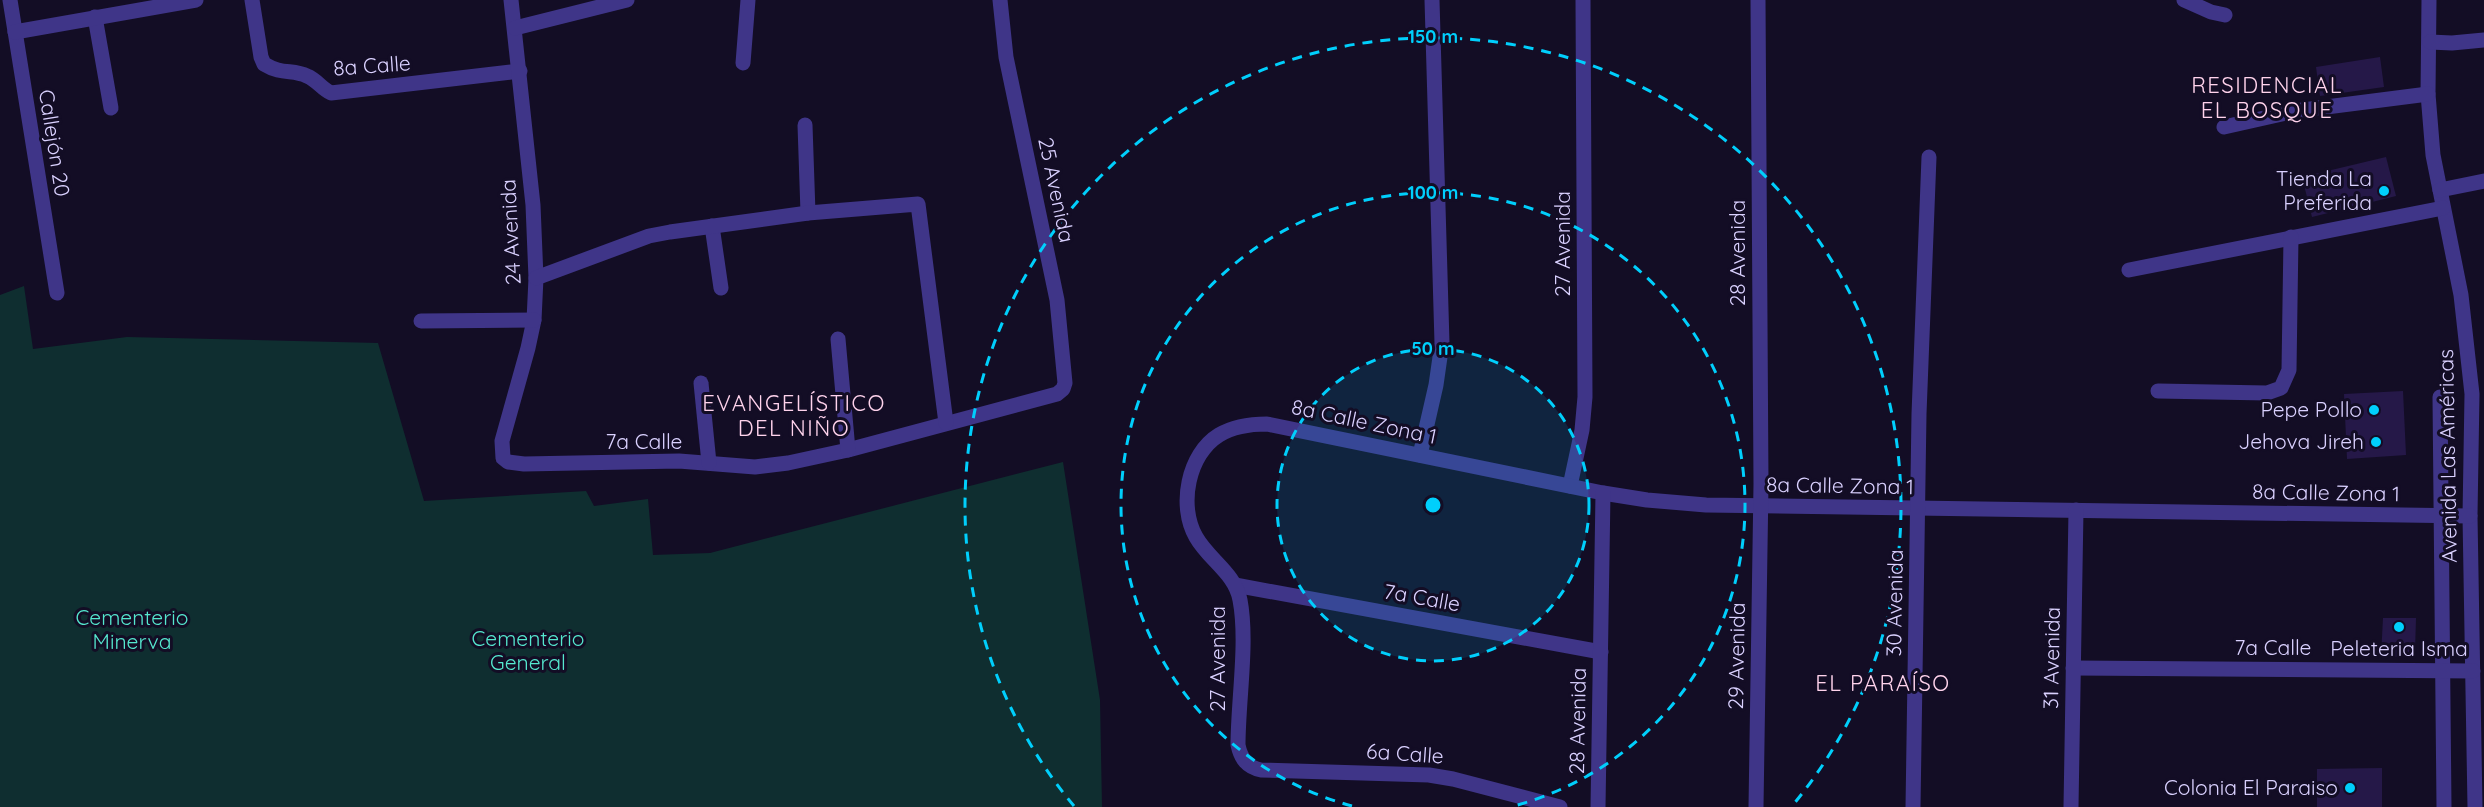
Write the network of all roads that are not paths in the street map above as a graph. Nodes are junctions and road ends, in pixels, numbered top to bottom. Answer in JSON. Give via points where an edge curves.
{"nodes":[{"id":1,"x":10,"y":0,"type":"edge"},
{"id":2,"x":196,"y":0,"type":"edge"},
{"id":3,"x":252,"y":0,"type":"edge"},
{"id":4,"x":511,"y":0,"type":"edge"},
{"id":5,"x":627,"y":0,"type":"edge"},
{"id":6,"x":748,"y":0,"type":"edge"},
{"id":7,"x":1000,"y":0,"type":"edge"},
{"id":8,"x":1432,"y":0,"type":"edge"},
{"id":9,"x":1583,"y":0,"type":"edge"},
{"id":10,"x":1758,"y":0,"type":"edge"},
{"id":11,"x":2184,"y":0,"type":"edge"},
{"id":12,"x":2429,"y":0,"type":"edge"},
{"id":13,"x":2225,"y":15,"type":"dead end"},
{"id":14,"x":95,"y":17,"type":"junction"},
{"id":15,"x":515,"y":28,"type":"junction"},
{"id":16,"x":15,"y":32,"type":"junction"},
{"id":17,"x":2484,"y":40,"type":"edge"},
{"id":18,"x":2430,"y":42,"type":"junction"},
{"id":19,"x":743,"y":63,"type":"dead end"},
{"id":20,"x":520,"y":71,"type":"junction"},
{"id":21,"x":2428,"y":94,"type":"junction"},
{"id":22,"x":111,"y":108,"type":"dead end"},
{"id":23,"x":805,"y":125,"type":"dead end"},
{"id":24,"x":2224,"y":128,"type":"dead end"},
{"id":25,"x":1929,"y":157,"type":"dead end"},
{"id":26,"x":2484,"y":181,"type":"edge"},
{"id":27,"x":2440,"y":190,"type":"junction"},
{"id":28,"x":2443,"y":208,"type":"junction"},
{"id":29,"x":808,"y":213,"type":"junction"},
{"id":30,"x":712,"y":226,"type":"junction"},
{"id":31,"x":2291,"y":237,"type":"junction"},
{"id":32,"x":2129,"y":270,"type":"dead end"},
{"id":33,"x":536,"y":278,"type":"junction"},
{"id":34,"x":721,"y":288,"type":"dead end"},
{"id":35,"x":57,"y":293,"type":"dead end"},
{"id":36,"x":534,"y":320,"type":"junction"},
{"id":37,"x":421,"y":321,"type":"dead end"},
{"id":38,"x":838,"y":339,"type":"dead end"},
{"id":39,"x":701,"y":383,"type":"dead end"},
{"id":40,"x":1063,"y":389,"type":"joint"},
{"id":41,"x":2158,"y":391,"type":"dead end"},
{"id":42,"x":2478,"y":394,"type":"edge"},
{"id":43,"x":2440,"y":397,"type":"dead end"},
{"id":44,"x":946,"y":423,"type":"junction"},
{"id":45,"x":1219,"y":435,"type":"joint"},
{"id":46,"x":848,"y":450,"type":"junction"},
{"id":47,"x":1420,"y":455,"type":"junction"},
{"id":48,"x":504,"y":458,"type":"joint"},
{"id":49,"x":709,"y":463,"type":"junction"},
{"id":50,"x":1570,"y":486,"type":"junction"},
{"id":51,"x":1603,"y":493,"type":"junction"},
{"id":52,"x":1761,"y":506,"type":"junction"},
{"id":53,"x":1918,"y":507,"type":"junction"},
{"id":54,"x":2076,"y":510,"type":"junction"},
{"id":55,"x":2440,"y":516,"type":"junction"},
{"id":56,"x":2470,"y":516,"type":"junction"},
{"id":57,"x":1235,"y":585,"type":"junction"},
{"id":58,"x":1601,"y":652,"type":"junction"},
{"id":59,"x":2073,"y":668,"type":"junction"},
{"id":60,"x":2441,"y":671,"type":"junction"},
{"id":61,"x":2473,"y":671,"type":"junction"},
{"id":62,"x":1246,"y":763,"type":"joint"},
{"id":63,"x":2479,"y":777,"type":"edge"},
{"id":64,"x":1560,"y":807,"type":"edge"},
{"id":65,"x":1598,"y":807,"type":"edge"},
{"id":66,"x":1756,"y":807,"type":"edge"},
{"id":67,"x":1913,"y":807,"type":"edge"},
{"id":68,"x":2071,"y":807,"type":"edge"},
{"id":69,"x":2444,"y":807,"type":"edge"},
{"id":70,"x":2475,"y":807,"type":"edge"}],
"edges":[{"from":1,"to":16,"type":"street","name":"Callejón 20"},
{"from":2,"to":14,"type":"street"},
{"from":3,"to":20,"type":"street","name":"8a Calle","via":[[264,64],[282,72],[307,75],[331,93]]},
{"from":4,"to":15,"type":"street","name":"24 Avenida"},
{"from":5,"to":15,"type":"street"},
{"from":6,"to":19,"type":"street"},
{"from":7,"to":40,"type":"street","name":"25 Avenida","via":[[1006,57],[1057,300]]},
{"from":8,"to":47,"type":"street","via":[[1442,343]]},
{"from":9,"to":50,"type":"street","name":"27 Avenida","via":[[1585,397]]},
{"from":10,"to":52,"type":"street","name":"28 Avenida"},
{"from":11,"to":13,"type":"street"},
{"from":12,"to":18,"type":"street","name":"Avenida Las Américas"},
{"from":14,"to":16,"type":"street"},
{"from":14,"to":22,"type":"street"},
{"from":15,"to":20,"type":"street","name":"24 Avenida"},
{"from":16,"to":35,"type":"street","name":"Callejón 20"},
{"from":17,"to":18,"type":"street"},
{"from":18,"to":21,"type":"street","name":"Avenida Las Américas"},
{"from":20,"to":33,"type":"street","name":"24 Avenida"},
{"from":21,"to":24,"type":"street","via":[[2295,111]]},
{"from":21,"to":27,"type":"street","name":"Avenida Las Américas"},
{"from":23,"to":29,"type":"street"},
{"from":25,"to":53,"type":"street","name":"30 Avenida"},
{"from":26,"to":27,"type":"street"},
{"from":27,"to":28,"type":"street","name":"Avenida Las Américas"},
{"from":28,"to":31,"type":"street"},
{"from":28,"to":42,"type":"street","name":"Avenida Las Américas"},
{"from":29,"to":30,"type":"street"},
{"from":29,"to":44,"type":"street","via":[[918,204]]},
{"from":30,"to":33,"type":"street","via":[[649,236]]},
{"from":30,"to":34,"type":"street"},
{"from":31,"to":32,"type":"street"},
{"from":31,"to":41,"type":"street","via":[[2289,370],[2281,388],[2267,393]]},
{"from":33,"to":36,"type":"street","name":"24 Avenida"},
{"from":36,"to":37,"type":"street"},
{"from":36,"to":48,"type":"street","name":"24 Avenida","via":[[502,441]]},
{"from":38,"to":46,"type":"street"},
{"from":39,"to":49,"type":"street"},
{"from":40,"to":44,"type":"street","name":"7a Calle"},
{"from":42,"to":56,"type":"street","name":"Avenida Las Américas"},
{"from":43,"to":55,"type":"street"},
{"from":44,"to":46,"type":"street","name":"7a Calle"},
{"from":45,"to":47,"type":"street","name":"8a Calle Zona 1","via":[[1249,424],[1267,424]]},
{"from":45,"to":57,"type":"street","name":"27 Avenida","via":[[1197,460],[1187,501],[1190,522],[1206,550]]},
{"from":46,"to":49,"type":"street","name":"7a Calle","via":[[755,467]]},
{"from":47,"to":50,"type":"street","name":"8a Calle Zona 1"},
{"from":48,"to":49,"type":"street","name":"7a Calle","via":[[524,464]]},
{"from":50,"to":51,"type":"street","name":"8a Calle Zona 1"},
{"from":51,"to":52,"type":"street","name":"8a Calle Zona 1","via":[[1706,505]]},
{"from":51,"to":58,"type":"street","name":"28 Avenida"},
{"from":52,"to":53,"type":"street","name":"8a Calle Zona 1"},
{"from":52,"to":66,"type":"street","name":"29 Avenida"},
{"from":53,"to":54,"type":"street","name":"8a Calle Zona 1"},
{"from":53,"to":67,"type":"street","name":"30 Avenida"},
{"from":54,"to":55,"type":"street","name":"8a Calle Zona 1"},
{"from":54,"to":59,"type":"street","name":"31 Avenida"},
{"from":55,"to":56,"type":"street","name":"8a Calle Zona 1"},
{"from":55,"to":60,"type":"street"},
{"from":56,"to":61,"type":"street","name":"Avenida Las Américas"},
{"from":57,"to":58,"type":"street","name":"7a Calle"},
{"from":57,"to":62,"type":"street","name":"27 Avenida","via":[[1242,630],[1238,745]]},
{"from":58,"to":65,"type":"street","name":"28 Avenida"},
{"from":59,"to":60,"type":"street","name":"7a Calle"},
{"from":59,"to":68,"type":"street","name":"31 Avenida"},
{"from":60,"to":61,"type":"street","name":"7a Calle"},
{"from":60,"to":69,"type":"street"},
{"from":61,"to":63,"type":"street","name":"Avenida Las Américas"},
{"from":62,"to":64,"type":"street","name":"6a Calle","via":[[1261,770],[1437,776]]},
{"from":63,"to":70,"type":"street","name":"Avenida Las Américas"}]}
